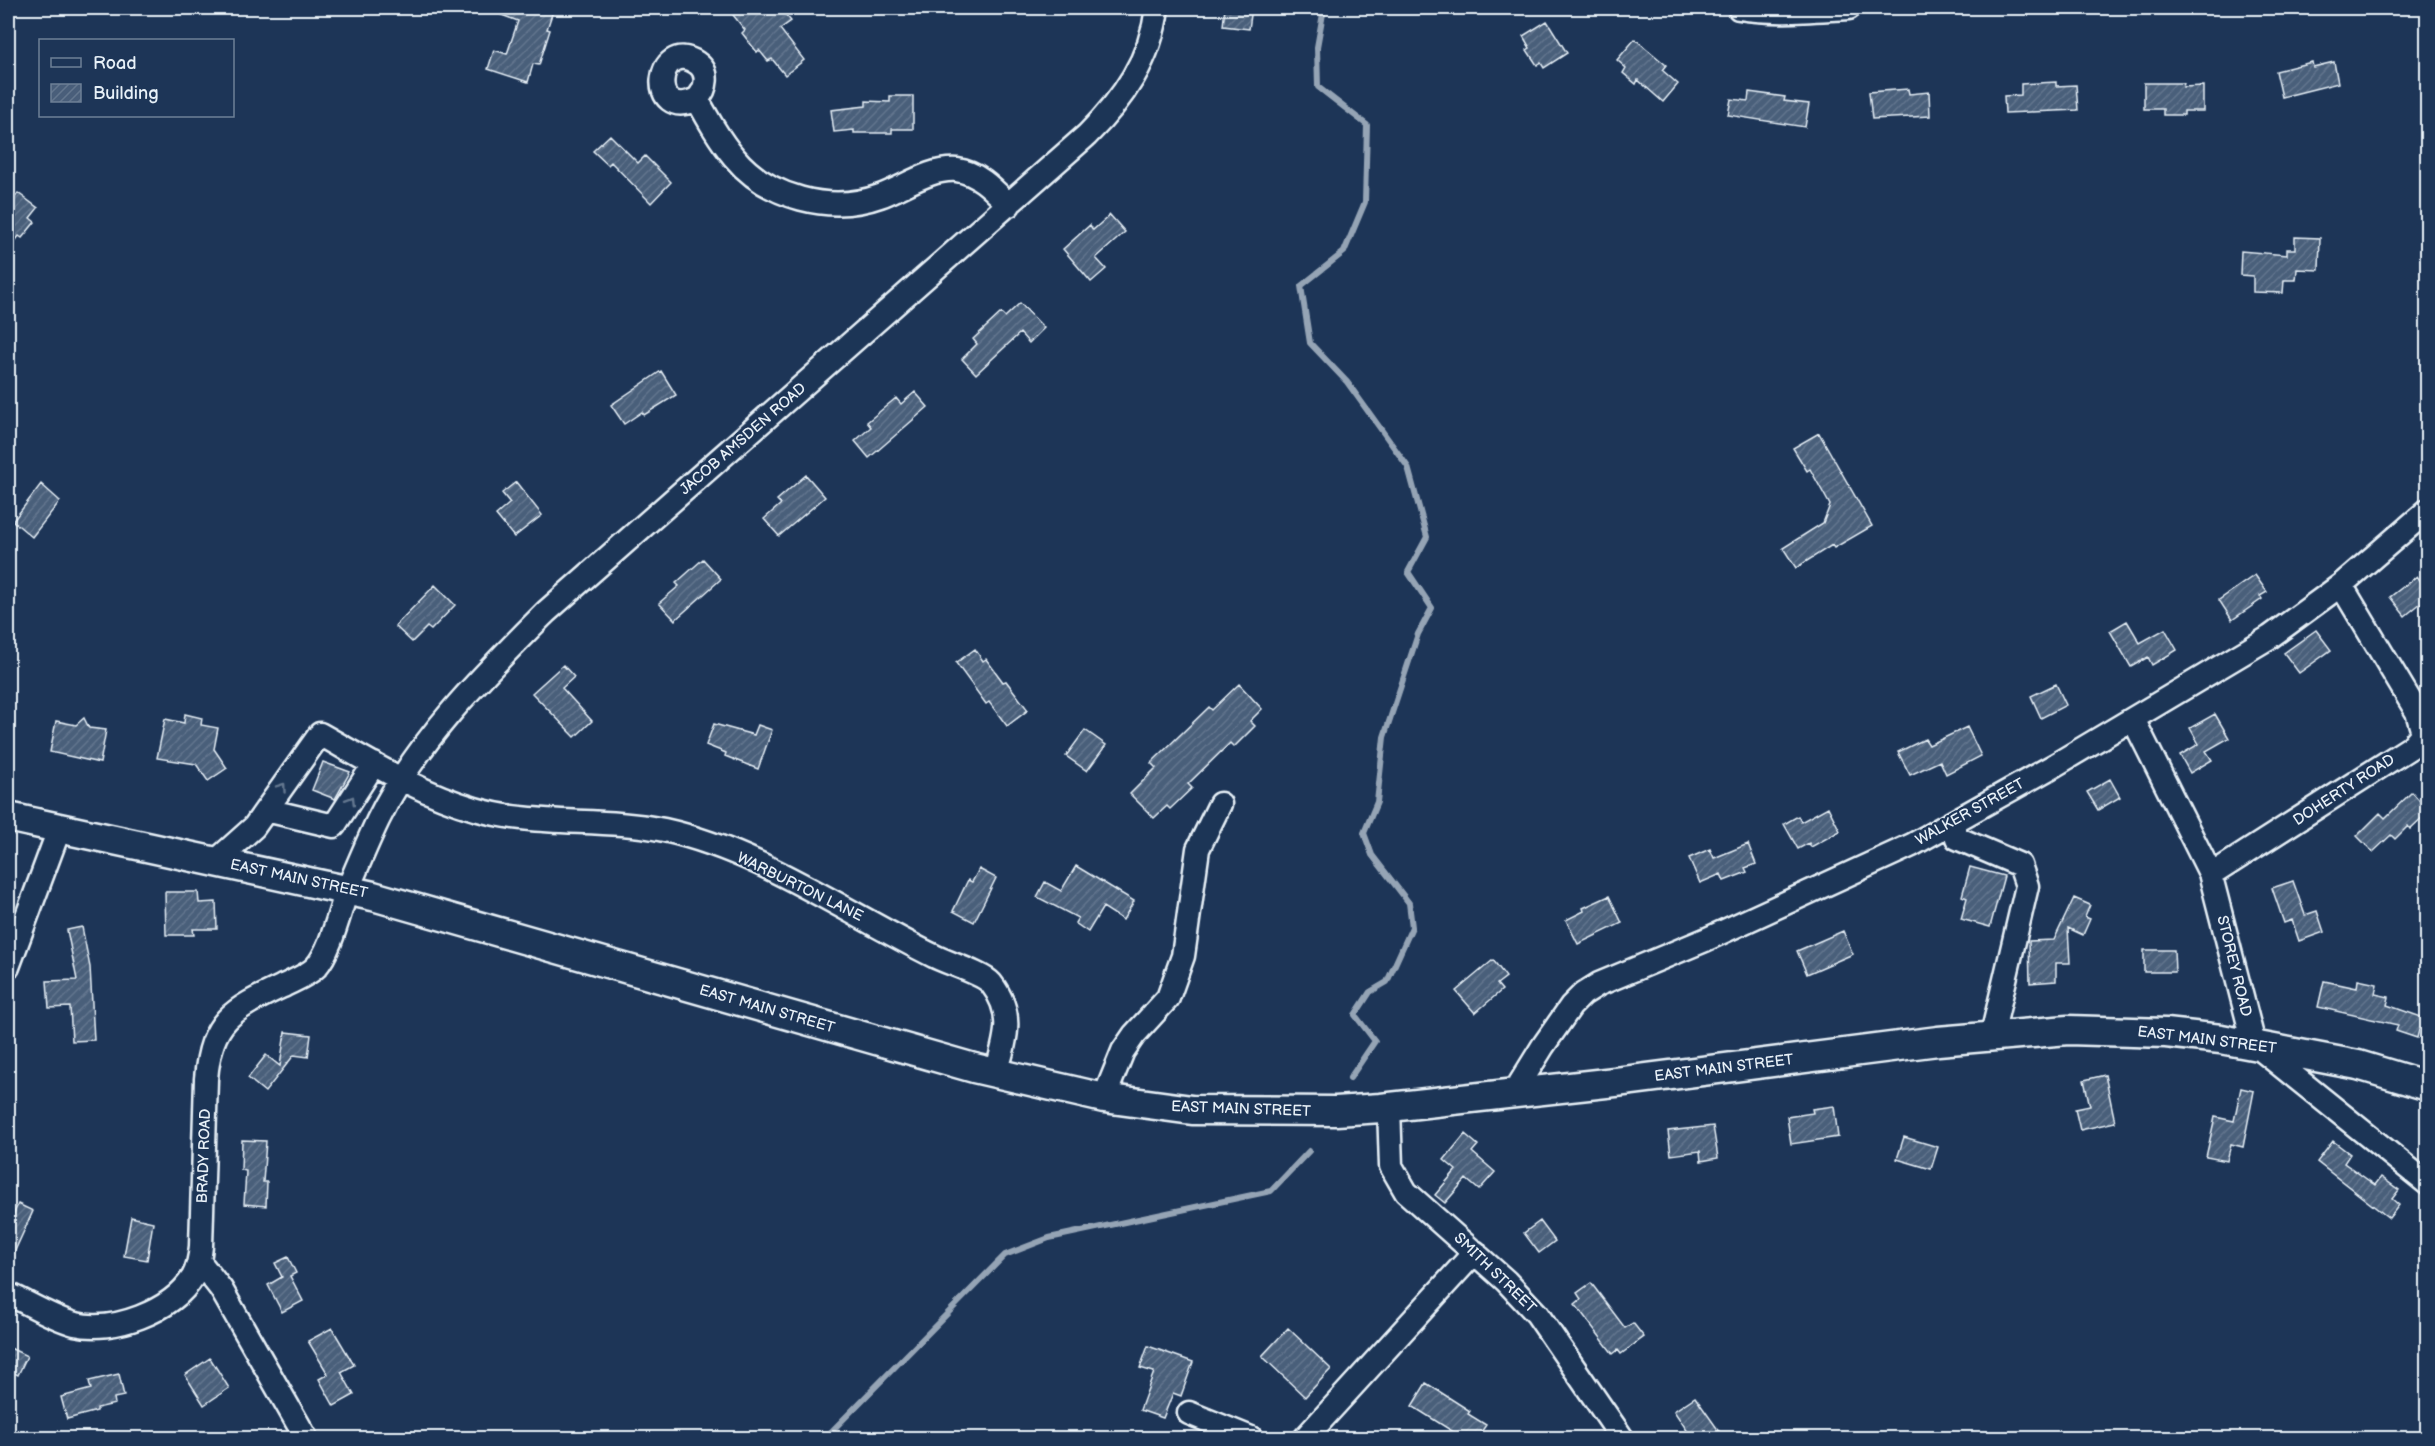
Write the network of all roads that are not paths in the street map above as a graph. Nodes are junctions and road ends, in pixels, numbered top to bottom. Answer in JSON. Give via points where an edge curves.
{"nodes":[{"id":1,"x":1157,"y":8,"type":"edge"},
{"id":2,"x":1739,"y":8,"type":"edge"},
{"id":3,"x":1849,"y":8,"type":"edge"},
{"id":4,"x":697,"y":99,"type":"dead end"},
{"id":5,"x":1009,"y":205,"type":"junction"},
{"id":6,"x":2427,"y":510,"type":"edge"},
{"id":7,"x":2342,"y":585,"type":"junction"},
{"id":8,"x":2133,"y":719,"type":"junction"},
{"id":9,"x":374,"y":764,"type":"junction"},
{"id":10,"x":401,"y":779,"type":"junction"},
{"id":11,"x":1220,"y":804,"type":"dead end"},
{"id":12,"x":266,"y":810,"type":"junction"},
{"id":13,"x":8,"y":817,"type":"edge"},
{"id":14,"x":1953,"y":823,"type":"junction"},
{"id":15,"x":60,"y":827,"type":"junction"},
{"id":16,"x":216,"y":861,"type":"junction"},
{"id":17,"x":2211,"y":875,"type":"junction"},
{"id":18,"x":348,"y":890,"type":"junction"},
{"id":19,"x":8,"y":966,"type":"edge"},
{"id":20,"x":1992,"y":1035,"type":"junction"},
{"id":21,"x":2254,"y":1044,"type":"junction"},
{"id":22,"x":996,"y":1073,"type":"junction"},
{"id":23,"x":2427,"y":1086,"type":"edge"},
{"id":24,"x":1514,"y":1093,"type":"junction"},
{"id":25,"x":1104,"y":1098,"type":"junction"},
{"id":26,"x":1389,"y":1107,"type":"junction"},
{"id":27,"x":2427,"y":1184,"type":"edge"},
{"id":28,"x":1475,"y":1252,"type":"junction"},
{"id":29,"x":199,"y":1261,"type":"junction"},
{"id":30,"x":8,"y":1294,"type":"edge"},
{"id":31,"x":1190,"y":1413,"type":"dead end"},
{"id":32,"x":306,"y":1438,"type":"edge"},
{"id":33,"x":1251,"y":1438,"type":"edge"},
{"id":34,"x":1305,"y":1438,"type":"edge"},
{"id":35,"x":1622,"y":1438,"type":"edge"}],
"edges":[{"from":1,"to":5,"type":"street","name":"JACOB AMSDEN ROAD","via":[[1146,52],[1121,98],[1087,135]]},
{"from":2,"to":3,"type":"street","via":[[1782,12]]},
{"from":4,"to":5,"type":"street","via":[[735,159],[775,189],[800,199],[852,203],[879,197],[931,173],[959,170],[983,180]]},
{"from":5,"to":10,"type":"street","name":"JACOB AMSDEN ROAD","via":[[546,612],[455,708]]},
{"from":6,"to":7,"type":"street","name":"WALKER STREET"},
{"from":7,"to":8,"type":"street","name":"WALKER STREET","via":[[2270,637]]},
{"from":7,"to":17,"type":"street","name":"DOHERTY ROAD","via":[[2417,712],[2422,733],[2411,747]]},
{"from":8,"to":14,"type":"street","name":"WALKER STREET"},
{"from":8,"to":17,"type":"street","name":"STOREY ROAD"},
{"from":9,"to":10,"type":"street","name":"WARBURTON LANE"},
{"from":12,"to":9,"type":"street","one_way":true,"via":[[334,826]]},
{"from":12,"to":9,"type":"street","name":"WARBURTON LANE","one_way":true,"via":[[320,734]]},
{"from":10,"to":18,"type":"street","name":"JACOB AMSDEN ROAD"},
{"from":10,"to":22,"type":"street","name":"WARBURTON LANE","via":[[476,810],[664,830],[772,870],[934,956],[989,980],[1003,1001],[1006,1018],[1006,1035]]},
{"from":11,"to":25,"type":"street","via":[[1198,849],[1183,956],[1168,998],[1123,1051]]},
{"from":12,"to":16,"type":"street","via":[[254,827]]},
{"from":13,"to":15,"type":"main road","name":"EAST MAIN STREET"},
{"from":14,"to":20,"type":"street","via":[[1957,838],[2020,865],[2027,885]]},
{"from":14,"to":24,"type":"street","name":"WALKER STREET","via":[[1705,940],[1599,984],[1571,1006]]},
{"from":15,"to":16,"type":"main road","name":"EAST MAIN STREET"},
{"from":15,"to":19,"type":"street"},
{"from":16,"to":18,"type":"main road","name":"EAST MAIN STREET"},
{"from":17,"to":21,"type":"street","name":"STOREY ROAD"},
{"from":18,"to":22,"type":"main road","name":"EAST MAIN STREET"},
{"from":18,"to":29,"type":"street","name":"BRADY ROAD","via":[[323,957],[315,968],[246,1004],[225,1021],[212,1043],[206,1079]]},
{"from":20,"to":21,"type":"main road","name":"EAST MAIN STREET","via":[[2110,1029]]},
{"from":20,"to":24,"type":"main road","name":"EAST MAIN STREET"},
{"from":21,"to":23,"type":"main road","name":"EAST MAIN STREET","via":[[2358,1065]]},
{"from":21,"to":27,"type":"street"},
{"from":22,"to":25,"type":"main road","name":"EAST MAIN STREET"},
{"from":24,"to":26,"type":"main road","name":"EAST MAIN STREET"},
{"from":25,"to":26,"type":"main road","name":"EAST MAIN STREET","via":[[1192,1110],[1327,1111]]},
{"from":26,"to":28,"type":"street","name":"SMITH STREET","via":[[1391,1166],[1406,1192]]},
{"from":28,"to":34,"type":"street"},
{"from":28,"to":35,"type":"street","name":"SMITH STREET","via":[[1537,1314]]},
{"from":29,"to":30,"type":"street","name":"BRADY ROAD","via":[[193,1277],[169,1300],[112,1326],[74,1323]]},
{"from":29,"to":32,"type":"street","via":[[221,1289]]},
{"from":31,"to":33,"type":"street"}]}
